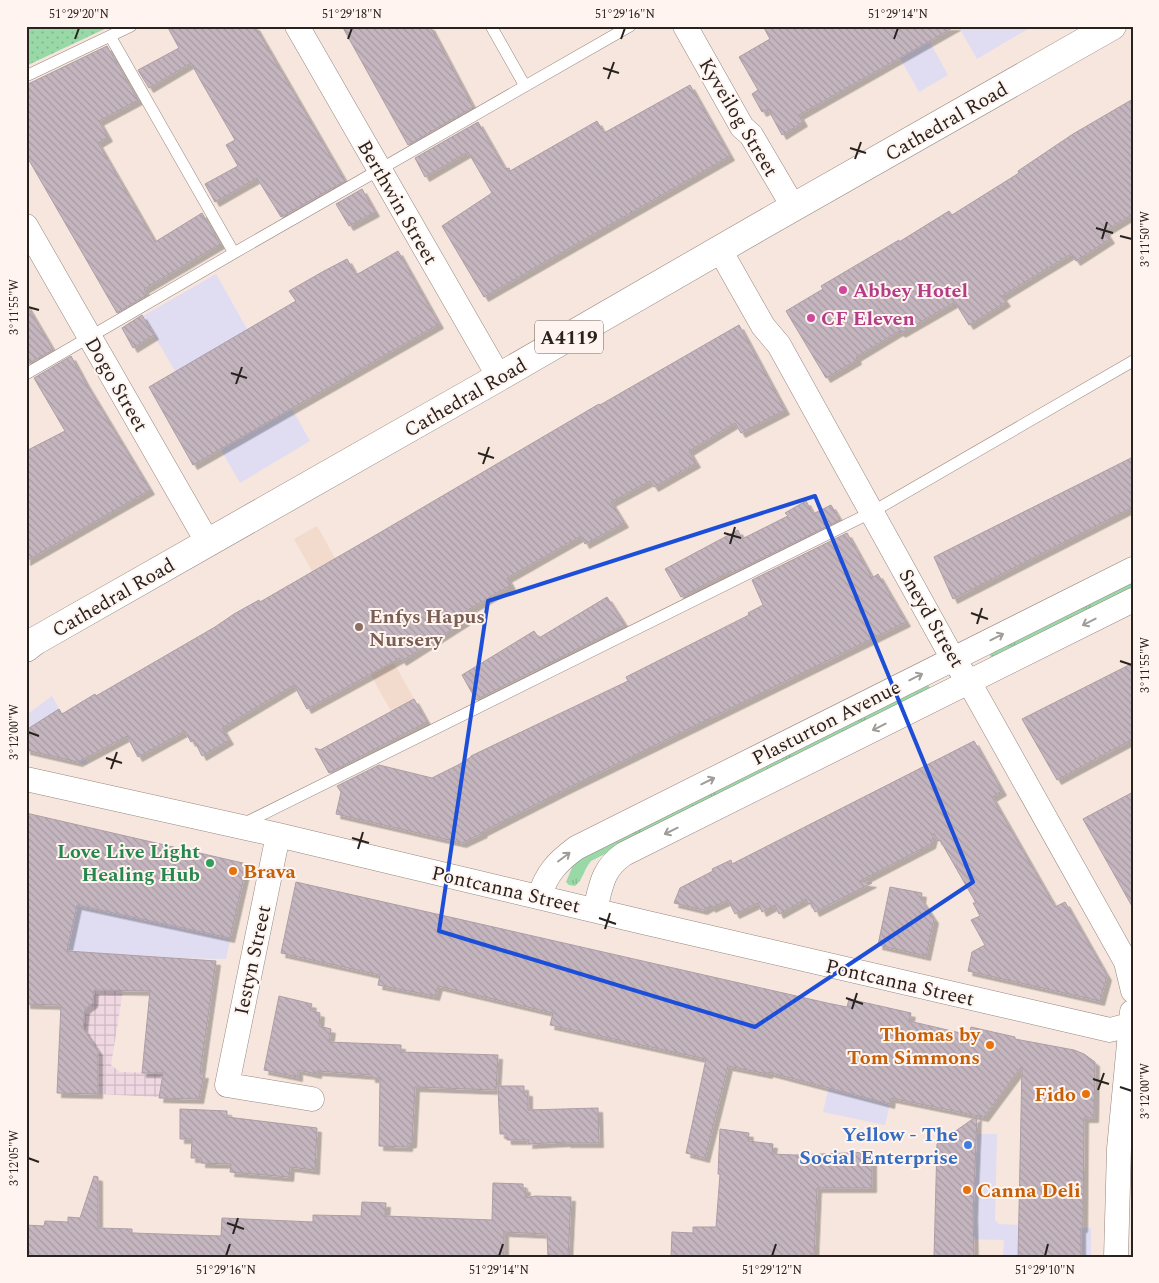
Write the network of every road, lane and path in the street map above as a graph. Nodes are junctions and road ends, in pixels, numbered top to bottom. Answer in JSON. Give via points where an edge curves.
{"nodes":[{"id":1,"x":131,"y":26,"type":"edge"},
{"id":2,"x":297,"y":26,"type":"edge"},
{"id":3,"x":491,"y":26,"type":"edge"},
{"id":4,"x":630,"y":26,"type":"edge"},
{"id":5,"x":685,"y":26,"type":"edge"},
{"id":6,"x":1112,"y":26,"type":"edge"},
{"id":7,"x":1084,"y":33,"type":"edge"},
{"id":8,"x":110,"y":36,"type":"junction"},
{"id":9,"x":26,"y":76,"type":"edge"},
{"id":10,"x":525,"y":86,"type":"junction"},
{"id":11,"x":380,"y":170,"type":"junction"},
{"id":12,"x":794,"y":208,"type":"junction"},
{"id":13,"x":26,"y":226,"type":"edge"},
{"id":14,"x":720,"y":250,"type":"junction"},
{"id":15,"x":234,"y":253,"type":"junction"},
{"id":16,"x":90,"y":338,"type":"junction"},
{"id":17,"x":1133,"y":361,"type":"edge"},
{"id":18,"x":26,"y":374,"type":"edge"},
{"id":19,"x":499,"y":377,"type":"junction"},
{"id":20,"x":872,"y":512,"type":"junction"},
{"id":21,"x":208,"y":543,"type":"junction"},
{"id":22,"x":1133,"y":569,"type":"edge"},
{"id":23,"x":1133,"y":600,"type":"edge"},
{"id":24,"x":26,"y":648,"type":"edge"},
{"id":25,"x":953,"y":659,"type":"junction"},
{"id":26,"x":969,"y":682,"type":"junction"},
{"id":27,"x":26,"y":779,"type":"edge"},
{"id":28,"x":239,"y":827,"type":"junction"},
{"id":29,"x":278,"y":835,"type":"junction"},
{"id":30,"x":539,"y":897,"type":"junction"},
{"id":31,"x":595,"y":910,"type":"junction"},
{"id":32,"x":1133,"y":991,"type":"edge"},
{"id":33,"x":1133,"y":1002,"type":"edge"},
{"id":34,"x":1132,"y":1024,"type":"edge"},
{"id":35,"x":312,"y":1099,"type":"dead end"},
{"id":36,"x":1116,"y":1257,"type":"edge"}],
"edges":[{"from":1,"to":8,"type":"lane"},
{"from":2,"to":11,"type":"street","name":"Berthwin Street"},
{"from":3,"to":10,"type":"lane"},
{"from":4,"to":10,"type":"lane"},
{"from":5,"to":12,"type":"street","name":"Kyveilog Street","via":[[742,127],[751,135]]},
{"from":6,"to":7,"type":"main road","name":"Cathedral Road","number":"A4119"},
{"from":7,"to":12,"type":"main road","name":"Cathedral Road","number":"A4119"},
{"from":8,"to":9,"type":"lane"},
{"from":8,"to":15,"type":"lane"},
{"from":10,"to":11,"type":"lane"},
{"from":11,"to":15,"type":"lane"},
{"from":11,"to":19,"type":"street","name":"Berthwin Street"},
{"from":12,"to":14,"type":"main road","name":"Cathedral Road","number":"A4119"},
{"from":13,"to":16,"type":"street","name":"Dogo Street"},
{"from":14,"to":19,"type":"main road","name":"Cathedral Road","number":"A4119"},
{"from":14,"to":20,"type":"street","name":"Sneyd Street","via":[[763,326],[779,345]]},
{"from":15,"to":16,"type":"lane"},
{"from":16,"to":18,"type":"lane"},
{"from":16,"to":21,"type":"street","name":"Dogo Street"},
{"from":17,"to":20,"type":"lane"},
{"from":19,"to":21,"type":"main road","name":"Cathedral Road","number":"A4119"},
{"from":20,"to":25,"type":"street","name":"Sneyd Street"},
{"from":20,"to":28,"type":"lane"},
{"from":21,"to":24,"type":"main road","name":"Cathedral Road","number":"A4119"},
{"from":25,"to":22,"type":"street","name":"Plasturton Avenue","one_way":true},
{"from":23,"to":26,"type":"street","name":"Plasturton Avenue","one_way":true},
{"from":25,"to":26,"type":"street","name":"Sneyd Street"},
{"from":30,"to":25,"type":"street","name":"Plasturton Avenue","one_way":true,"via":[[544,880],[558,861],[576,848]]},
{"from":26,"to":31,"type":"street","name":"Plasturton Avenue","one_way":true,"via":[[624,854],[611,865],[603,878]]},
{"from":26,"to":32,"type":"street","name":"Sneyd Street","via":[[1126,962]]},
{"from":27,"to":28,"type":"street","name":"Pontcanna Street"},
{"from":28,"to":29,"type":"street","name":"Pontcanna Street"},
{"from":29,"to":30,"type":"street","name":"Pontcanna Street"},
{"from":29,"to":35,"type":"street","name":"Iestyn Street","via":[[227,1085]]},
{"from":30,"to":31,"type":"street","name":"Pontcanna Street"},
{"from":31,"to":34,"type":"street","name":"Pontcanna Street","via":[[1110,1030]]},
{"from":33,"to":34,"type":"street"},
{"from":34,"to":36,"type":"street","via":[[1118,1149]]}]}
